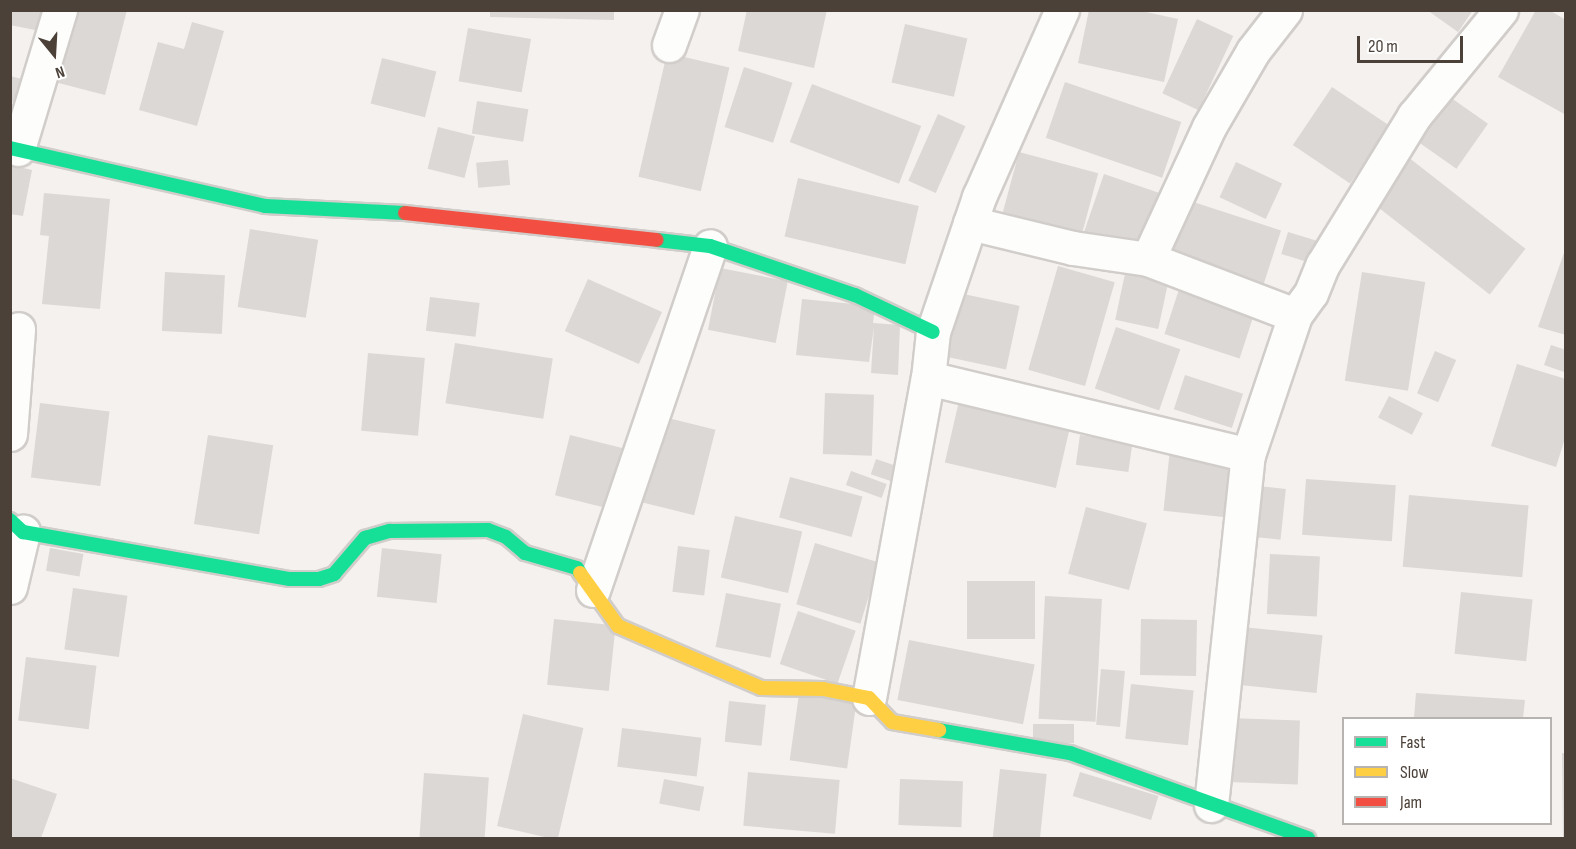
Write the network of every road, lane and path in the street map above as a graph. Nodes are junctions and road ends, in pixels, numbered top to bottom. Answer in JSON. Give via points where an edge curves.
{"nodes":[{"id":1,"x":60,"y":10,"type":"edge"},
{"id":2,"x":682,"y":10,"type":"edge"},
{"id":3,"x":1062,"y":10,"type":"edge"},
{"id":4,"x":1285,"y":10,"type":"edge"},
{"id":5,"x":1501,"y":10,"type":"edge"},
{"id":6,"x":669,"y":45,"type":"dead end"},
{"id":7,"x":14,"y":149,"type":"edge"},
{"id":8,"x":970,"y":223,"type":"junction"},
{"id":9,"x":710,"y":246,"type":"junction"},
{"id":10,"x":1148,"y":259,"type":"junction"},
{"id":11,"x":1295,"y":315,"type":"junction"},
{"id":12,"x":18,"y":329,"type":"dead end"},
{"id":13,"x":933,"y":332,"type":"junction"},
{"id":14,"x":928,"y":378,"type":"junction"},
{"id":15,"x":10,"y":434,"type":"edge"},
{"id":16,"x":1248,"y":455,"type":"junction"},
{"id":17,"x":16,"y":526,"type":"edge"},
{"id":18,"x":10,"y":587,"type":"edge"},
{"id":19,"x":593,"y":590,"type":"junction"},
{"id":20,"x":869,"y":698,"type":"junction"},
{"id":21,"x":1212,"y":805,"type":"junction"},
{"id":22,"x":1308,"y":838,"type":"edge"}],
"edges":[{"from":1,"to":7,"type":"street"},
{"from":2,"to":6,"type":"street"},
{"from":3,"to":8,"type":"street"},
{"from":4,"to":10,"type":"street","via":[[1253,51],[1209,127]]},
{"from":5,"to":11,"type":"street","via":[[1414,116]]},
{"from":7,"to":9,"type":"street","via":[[266,206],[426,214]]},
{"from":8,"to":10,"type":"street","via":[[1073,248]]},
{"from":8,"to":13,"type":"street"},
{"from":9,"to":13,"type":"street","via":[[855,295]]},
{"from":9,"to":19,"type":"street"},
{"from":10,"to":11,"type":"street"},
{"from":11,"to":16,"type":"street"},
{"from":12,"to":15,"type":"street"},
{"from":13,"to":14,"type":"street"},
{"from":14,"to":16,"type":"street"},
{"from":14,"to":20,"type":"street"},
{"from":16,"to":21,"type":"street"},
{"from":17,"to":18,"type":"street"},
{"from":17,"to":19,"type":"street","via":[[300,579],[334,574],[365,538],[390,531],[488,530],[506,537],[525,553],[577,568]]},
{"from":19,"to":20,"type":"street","via":[[618,626],[761,688],[823,689]]},
{"from":20,"to":21,"type":"street","via":[[892,722],[1070,753]]},
{"from":21,"to":22,"type":"street"}]}
